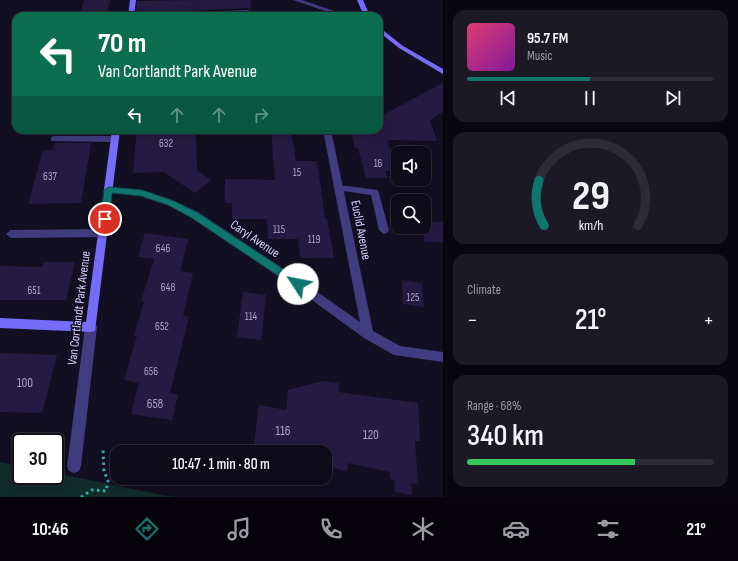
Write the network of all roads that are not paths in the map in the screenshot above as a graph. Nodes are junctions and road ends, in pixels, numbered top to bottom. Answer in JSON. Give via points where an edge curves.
{"nodes":[{"id":1,"x":133,"y":0,"type":"edge"},
{"id":2,"x":296,"y":0,"type":"edge"},
{"id":3,"x":360,"y":0,"type":"edge"},
{"id":4,"x":132,"y":12,"type":"edge"},
{"id":5,"x":334,"y":12,"type":"edge"},
{"id":6,"x":366,"y":12,"type":"edge"},
{"id":7,"x":383,"y":32,"type":"edge"},
{"id":8,"x":443,"y":72,"type":"edge"},
{"id":9,"x":328,"y":134,"type":"edge"},
{"id":10,"x":116,"y":135,"type":"edge"},
{"id":11,"x":54,"y":139,"type":"dead end"},
{"id":12,"x":339,"y":188,"type":"junction"},
{"id":13,"x":109,"y":190,"type":"junction"},
{"id":14,"x":384,"y":230,"type":"dead end"},
{"id":15,"x":103,"y":233,"type":"junction"},
{"id":16,"x":11,"y":234,"type":"dead end"},
{"id":17,"x":0,"y":323,"type":"edge"},
{"id":18,"x":91,"y":327,"type":"junction"},
{"id":19,"x":368,"y":334,"type":"junction"},
{"id":20,"x":443,"y":357,"type":"edge"},
{"id":21,"x":74,"y":466,"type":"dead end"}],
"edges":[{"from":1,"to":4,"type":"street"},
{"from":2,"to":5,"type":"street"},
{"from":3,"to":6,"type":"street"},
{"from":7,"to":8,"type":"street","via":[[400,47]]},
{"from":9,"to":12,"type":"street","name":"Euclid Avenue"},
{"from":10,"to":11,"type":"street"},
{"from":10,"to":13,"type":"street","name":"Van Cortlandt Park Avenue"},
{"from":12,"to":14,"type":"street","via":[[375,192]]},
{"from":12,"to":19,"type":"street","name":"Euclid Avenue"},
{"from":13,"to":15,"type":"street","name":"Van Cortlandt Park Avenue"},
{"from":13,"to":19,"type":"street","name":"Caryl Avenue","via":[[142,193],[195,215]]},
{"from":15,"to":16,"type":"street"},
{"from":15,"to":18,"type":"street","name":"Van Cortlandt Park Avenue"},
{"from":17,"to":18,"type":"street"},
{"from":18,"to":21,"type":"street","name":"Van Cortlandt Park Avenue"},
{"from":19,"to":20,"type":"street","name":"Caryl Avenue","via":[[398,351]]}]}
